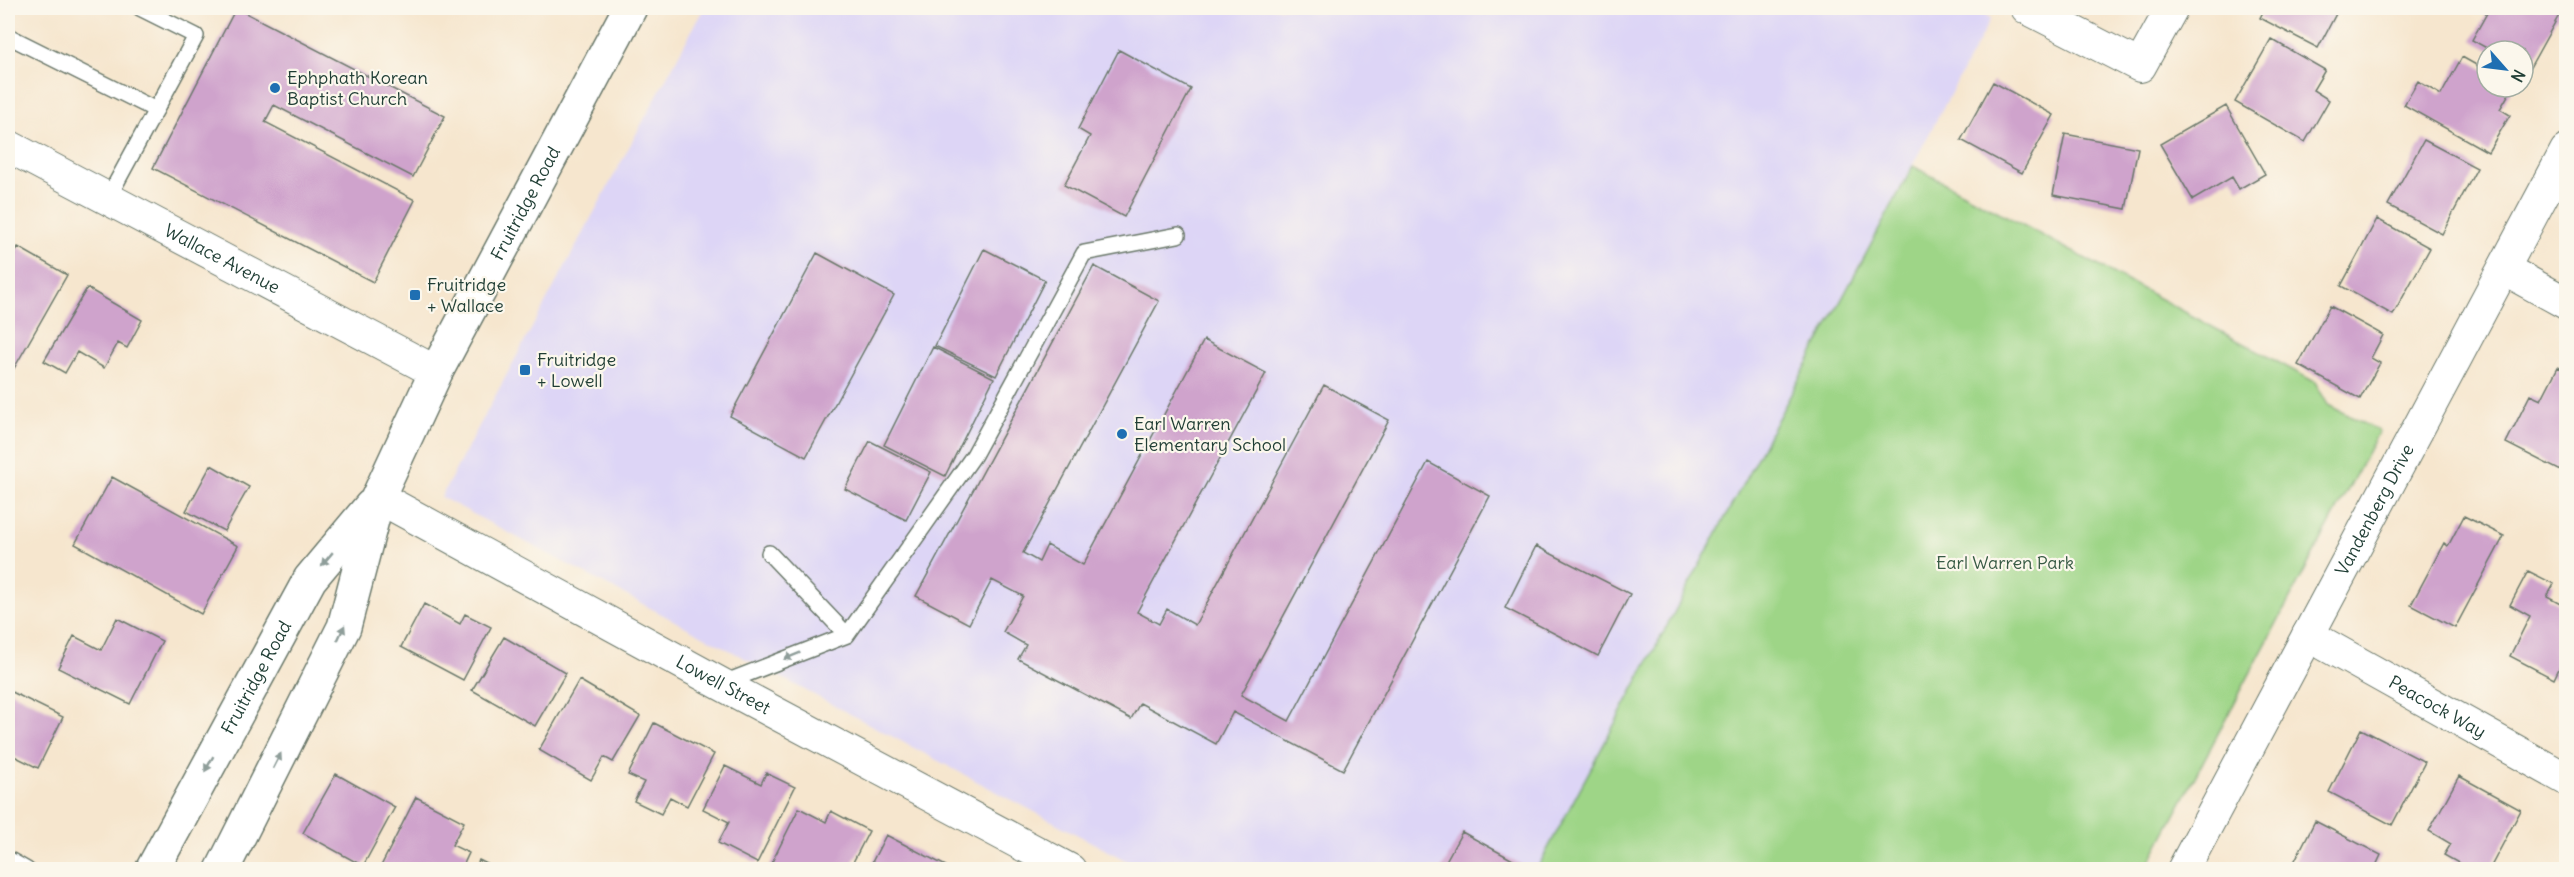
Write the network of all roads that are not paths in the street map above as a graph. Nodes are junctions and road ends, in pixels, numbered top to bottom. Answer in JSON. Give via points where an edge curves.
{"nodes":[{"id":1,"x":140,"y":8,"type":"edge"},
{"id":2,"x":630,"y":8,"type":"edge"},
{"id":3,"x":2027,"y":8,"type":"edge"},
{"id":4,"x":2172,"y":8,"type":"edge"},
{"id":5,"x":8,"y":36,"type":"edge"},
{"id":6,"x":156,"y":110,"type":"junction"},
{"id":7,"x":8,"y":146,"type":"edge"},
{"id":8,"x":2566,"y":151,"type":"edge"},
{"id":9,"x":108,"y":198,"type":"junction"},
{"id":10,"x":1178,"y":235,"type":"dead end"},
{"id":11,"x":2504,"y":269,"type":"junction"},
{"id":12,"x":2566,"y":303,"type":"edge"},
{"id":13,"x":436,"y":372,"type":"junction"},
{"id":14,"x":378,"y":497,"type":"junction"},
{"id":15,"x":769,"y":553,"type":"dead end"},
{"id":16,"x":847,"y":635,"type":"junction"},
{"id":17,"x":2308,"y":635,"type":"junction"},
{"id":18,"x":721,"y":684,"type":"junction"},
{"id":19,"x":2566,"y":779,"type":"edge"},
{"id":20,"x":8,"y":859,"type":"edge"},
{"id":21,"x":27,"y":870,"type":"edge"},
{"id":22,"x":152,"y":870,"type":"edge"},
{"id":23,"x":222,"y":870,"type":"edge"},
{"id":24,"x":1070,"y":870,"type":"edge"},
{"id":25,"x":2183,"y":870,"type":"edge"}],
"edges":[{"from":1,"to":6,"type":"lane","via":[[196,36]]},
{"from":2,"to":13,"type":"main road","name":"Fruitridge Road"},
{"from":3,"to":4,"type":"street","via":[[2140,66]]},
{"from":5,"to":6,"type":"lane"},
{"from":6,"to":9,"type":"lane"},
{"from":7,"to":9,"type":"street","name":"Wallace Avenue"},
{"from":8,"to":11,"type":"street","name":"Vandenberg Drive"},
{"from":9,"to":13,"type":"street","name":"Wallace Avenue"},
{"from":10,"to":16,"type":"lane","via":[[1084,253],[974,455]]},
{"from":11,"to":12,"type":"street"},
{"from":11,"to":17,"type":"street","name":"Vandenberg Drive"},
{"from":13,"to":14,"type":"main road","name":"Fruitridge Road"},
{"from":14,"to":18,"type":"street","name":"Lowell Street"},
{"from":14,"to":22,"type":"main road","name":"Fruitridge Road","one_way":true,"via":[[310,579]]},
{"from":23,"to":14,"type":"main road","name":"Fruitridge Road","one_way":true,"via":[[344,627]]},
{"from":15,"to":16,"type":"lane"},
{"from":16,"to":18,"type":"lane","one_way":true},
{"from":17,"to":19,"type":"street","name":"Peacock Way"},
{"from":17,"to":25,"type":"street","name":"Vandenberg Drive"},
{"from":18,"to":24,"type":"street","name":"Lowell Street"},
{"from":20,"to":21,"type":"lane"}]}
